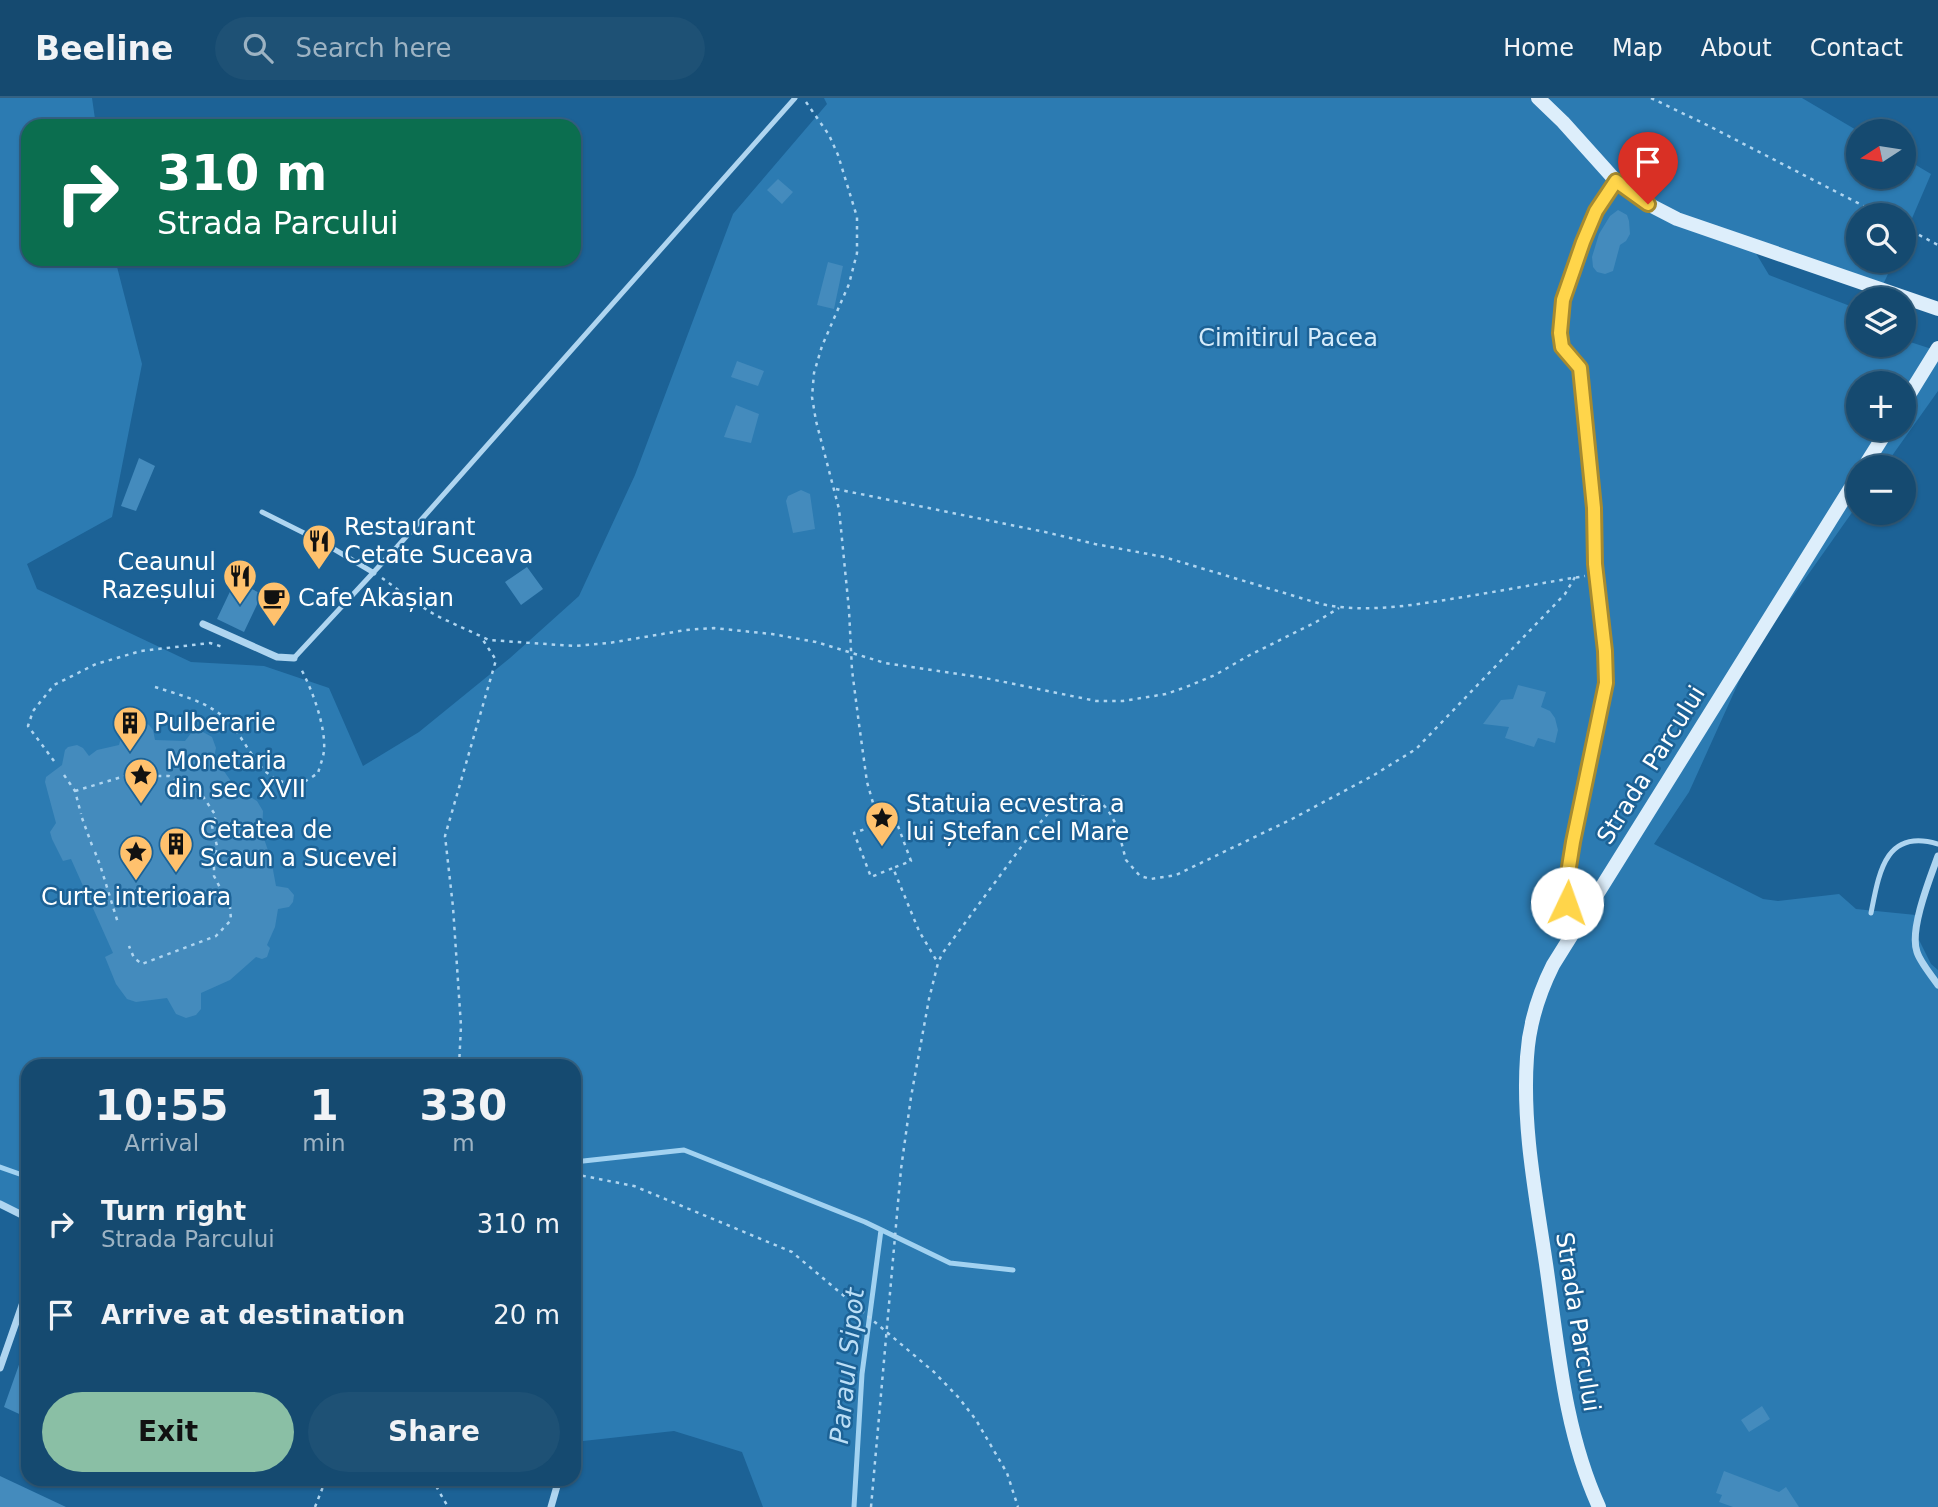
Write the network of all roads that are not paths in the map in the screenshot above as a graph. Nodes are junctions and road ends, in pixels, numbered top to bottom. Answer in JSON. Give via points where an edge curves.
{"nodes":[{"id":1,"x":795,"y":98,"type":"edge"},
{"id":2,"x":1538,"y":98,"type":"edge"},
{"id":3,"x":1616,"y":181,"type":"junction"},
{"id":4,"x":1938,"y":309,"type":"edge"},
{"id":5,"x":1938,"y":348,"type":"edge"},
{"id":6,"x":1916,"y":384,"type":"edge"},
{"id":7,"x":1846,"y":494,"type":"edge"},
{"id":8,"x":262,"y":513,"type":"dead end"},
{"id":9,"x":374,"y":573,"type":"junction"},
{"id":10,"x":1595,"y":574,"type":"joint"},
{"id":11,"x":203,"y":624,"type":"dead end"},
{"id":12,"x":294,"y":658,"type":"joint"},
{"id":13,"x":1938,"y":844,"type":"edge"},
{"id":14,"x":1938,"y":856,"type":"edge"},
{"id":15,"x":1871,"y":914,"type":"dead end"},
{"id":16,"x":1572,"y":934,"type":"junction"},
{"id":17,"x":1938,"y":985,"type":"edge"},
{"id":18,"x":0,"y":1204,"type":"edge"},
{"id":19,"x":21,"y":1214,"type":"edge"},
{"id":20,"x":21,"y":1308,"type":"edge"},
{"id":21,"x":0,"y":1368,"type":"edge"},
{"id":22,"x":557,"y":1486,"type":"edge"},
{"id":23,"x":551,"y":1507,"type":"edge"},
{"id":24,"x":1600,"y":1507,"type":"edge"}],
"edges":[{"from":1,"to":9,"type":"lane"},
{"from":2,"to":3,"type":"main road"},
{"from":3,"to":4,"type":"main road","via":[[1677,219]]},
{"from":3,"to":10,"type":"lane","via":[[1583,242],[1563,300],[1560,333],[1562,347],[1580,368],[1594,508]]},
{"from":5,"to":6,"type":"main road"},
{"from":7,"to":16,"type":"main road","name":"Strada Parcului"},
{"from":8,"to":9,"type":"lane"},
{"from":9,"to":12,"type":"lane"},
{"from":10,"to":16,"type":"street","via":[[1606,683],[1569,867],[1567,903]]},
{"from":11,"to":12,"type":"street","via":[[277,657]]},
{"from":13,"to":15,"type":"lane","via":[[1903,842],[1891,852],[1882,867]]},
{"from":14,"to":17,"type":"street","via":[[1916,926],[1916,952]]},
{"from":16,"to":24,"type":"main road","name":"Strada Parcului","via":[[1539,993],[1531,1024],[1527,1120],[1566,1403]]},
{"from":18,"to":19,"type":"street"},
{"from":20,"to":21,"type":"street"},
{"from":22,"to":23,"type":"street"}]}
